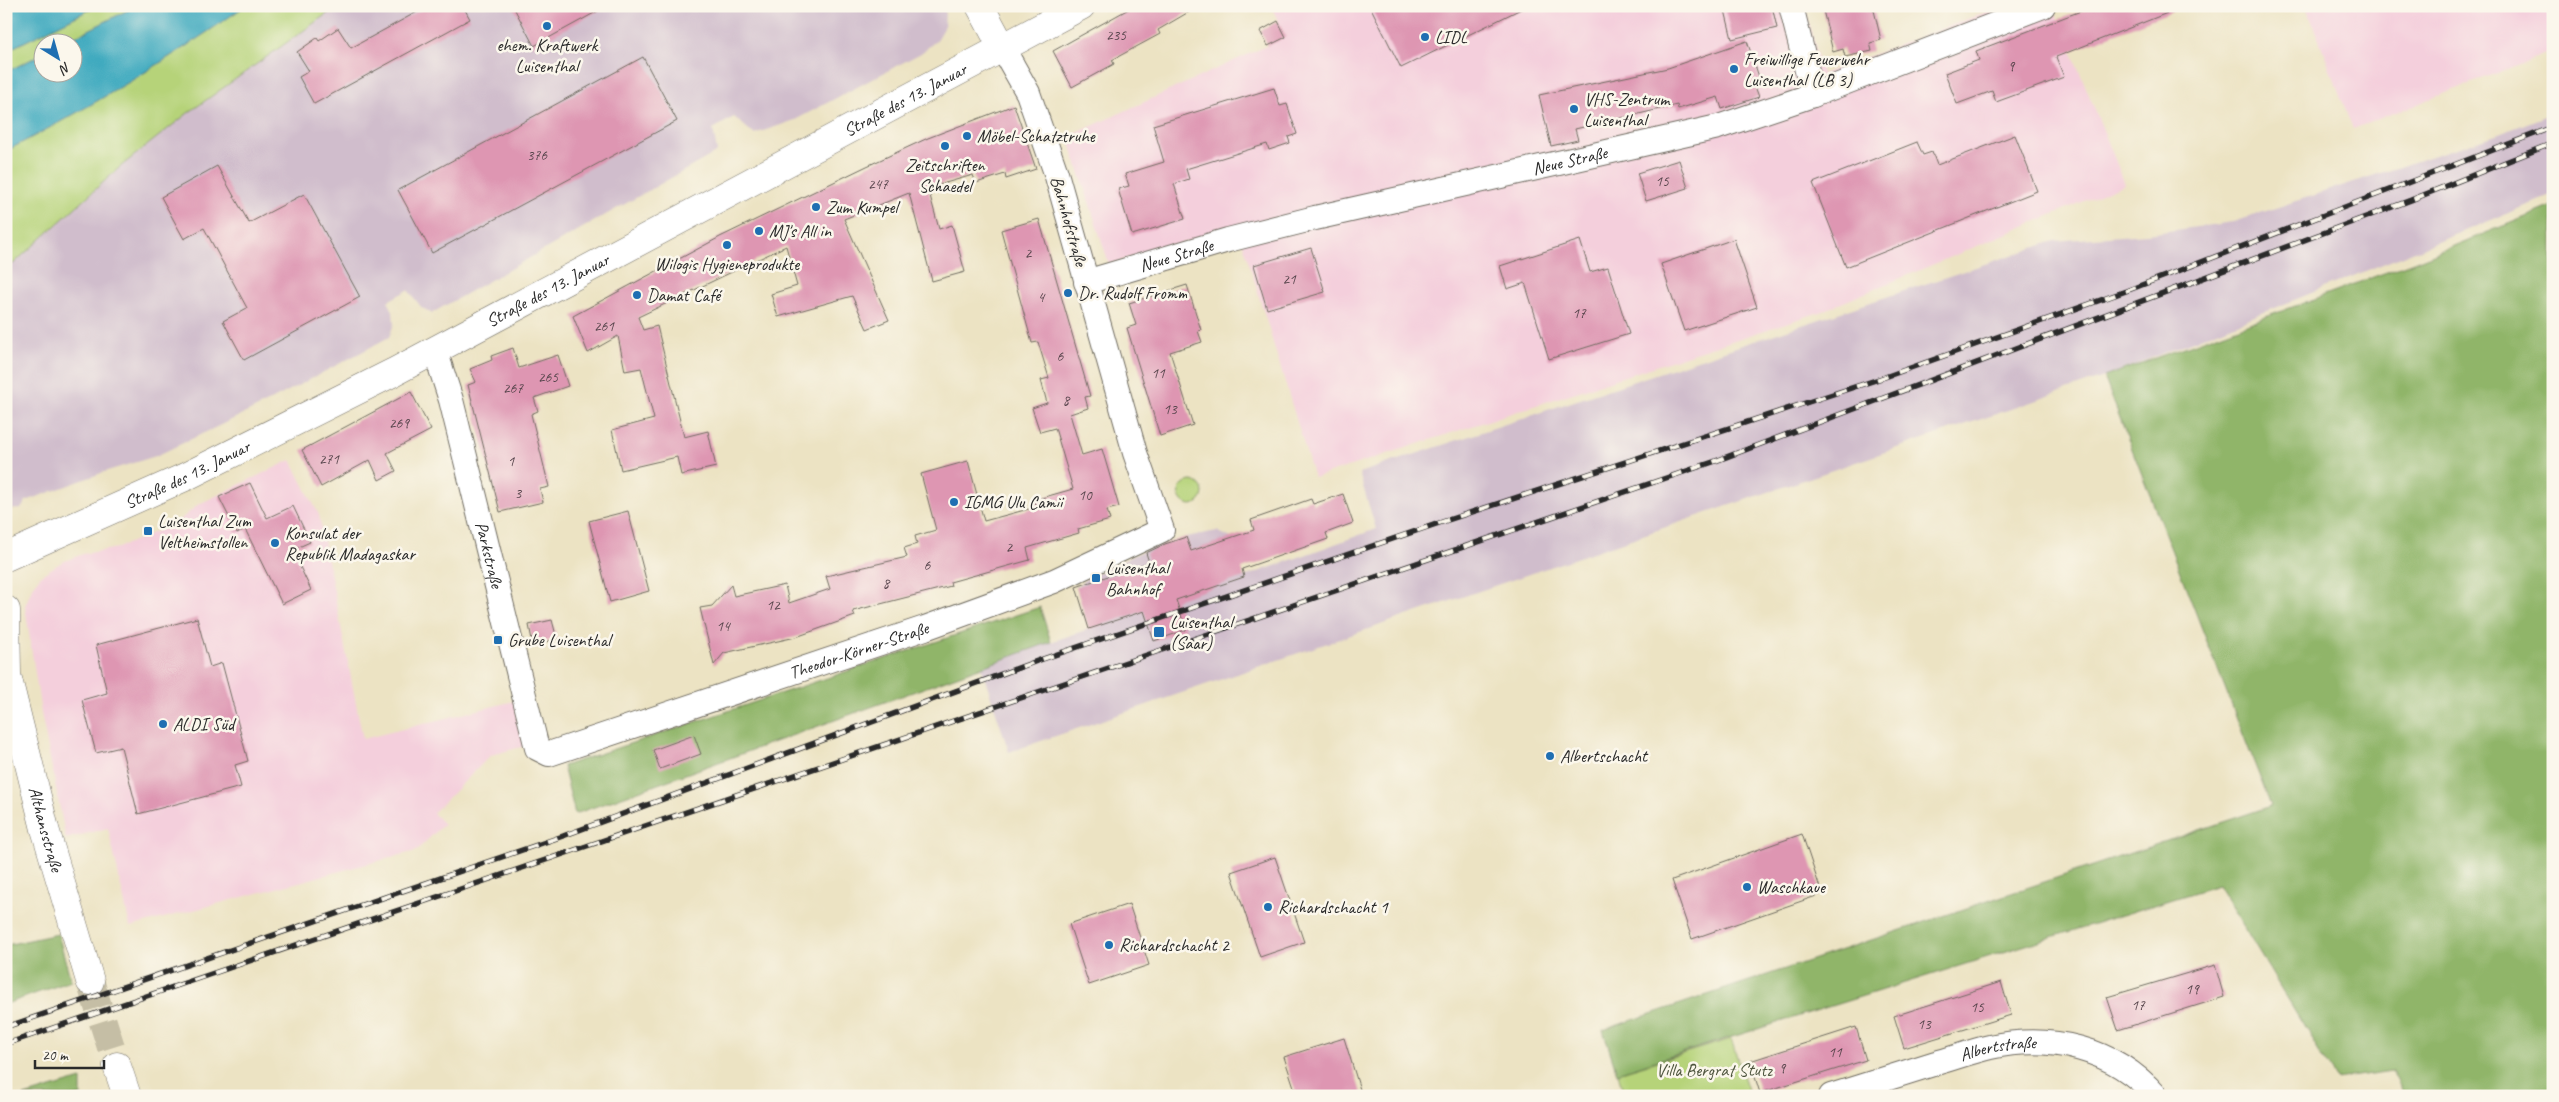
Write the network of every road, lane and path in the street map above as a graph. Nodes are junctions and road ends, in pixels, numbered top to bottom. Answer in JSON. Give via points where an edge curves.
{"nodes":[{"id":1,"x":980,"y":6,"type":"edge"},
{"id":2,"x":1081,"y":6,"type":"edge"},
{"id":3,"x":1791,"y":6,"type":"edge"},
{"id":4,"x":2043,"y":6,"type":"edge"},
{"id":5,"x":1002,"y":47,"type":"junction"},
{"id":6,"x":1813,"y":95,"type":"junction"},
{"id":7,"x":1086,"y":282,"type":"junction"},
{"id":8,"x":435,"y":350,"type":"junction"},
{"id":9,"x":1162,"y":530,"type":"joint"},
{"id":10,"x":6,"y":557,"type":"edge"},
{"id":11,"x":6,"y":610,"type":"edge"},
{"id":12,"x":7,"y":674,"type":"edge"},
{"id":13,"x":548,"y":754,"type":"joint"},
{"id":14,"x":90,"y":980,"type":"tunnel mouth"},
{"id":15,"x":1831,"y":1096,"type":"edge"},
{"id":16,"x":2156,"y":1096,"type":"edge"}],
"edges":[{"from":1,"to":5,"type":"main road","name":"Bahnhofstraße"},
{"from":2,"to":5,"type":"main road","name":"Straße des 13. Januar"},
{"from":3,"to":6,"type":"street"},
{"from":4,"to":6,"type":"street","name":"Neue Straße"},
{"from":5,"to":7,"type":"street","name":"Bahnhofstraße","via":[[1028,93],[1056,173]]},
{"from":5,"to":8,"type":"main road","name":"Straße des 13. Januar"},
{"from":6,"to":7,"type":"street","name":"Neue Straße","via":[[1718,127],[1316,218]]},
{"from":7,"to":9,"type":"street","name":"Bahnhofstraße","via":[[1135,453]]},
{"from":8,"to":10,"type":"main road","name":"Straße des 13. Januar","via":[[184,477]]},
{"from":8,"to":13,"type":"street","name":"Parkstraße","via":[[451,400],[537,748]]},
{"from":9,"to":13,"type":"street","name":"Theodor-Körner-Straße","via":[[1054,581]]},
{"from":11,"to":12,"type":"main road","name":"Althansstraße"},
{"from":12,"to":14,"type":"main road","name":"Althansstraße","via":[[45,829]]},
{"from":15,"to":16,"type":"street","name":"Albertstraße","via":[[1989,1047],[2045,1042],[2074,1046],[2106,1058],[2129,1070]]}]}
